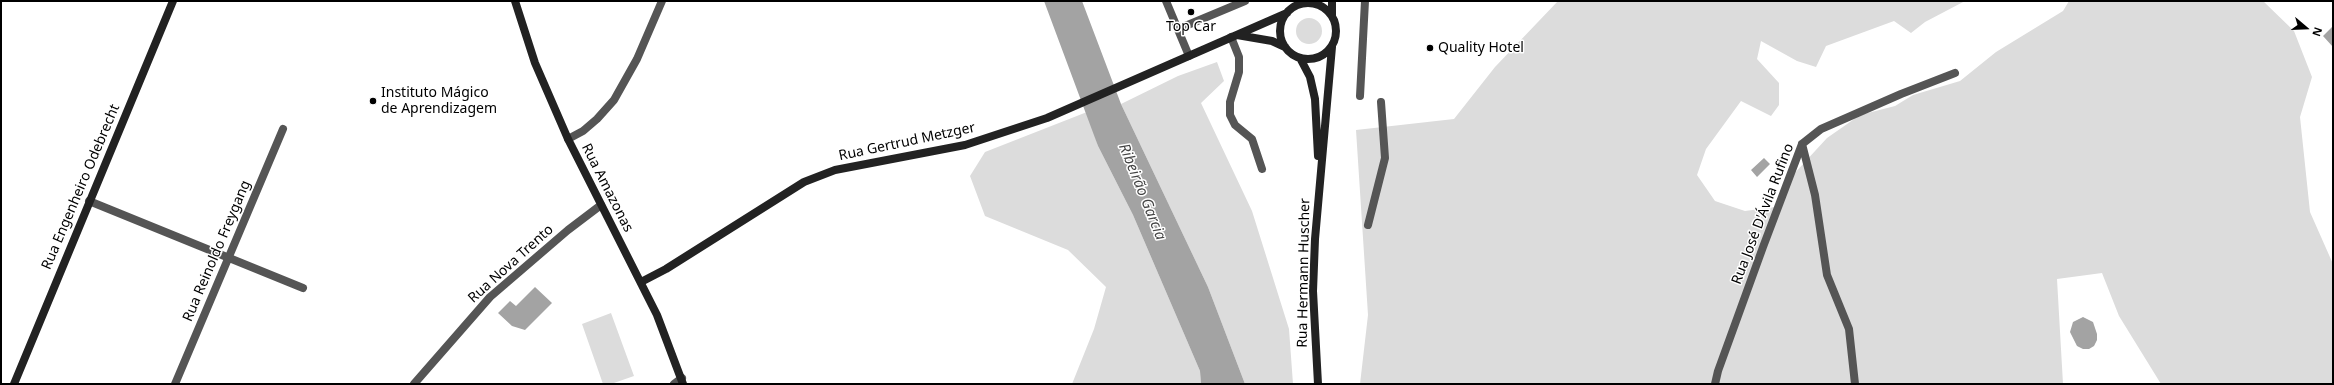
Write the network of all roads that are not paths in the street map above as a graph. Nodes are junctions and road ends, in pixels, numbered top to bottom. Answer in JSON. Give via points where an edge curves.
{"nodes":[{"id":1,"x":173,"y":1,"type":"edge"},
{"id":2,"x":515,"y":1,"type":"edge"},
{"id":3,"x":662,"y":1,"type":"edge"},
{"id":4,"x":1166,"y":1,"type":"edge"},
{"id":5,"x":1245,"y":1,"type":"edge"},
{"id":6,"x":1332,"y":1,"type":"edge"},
{"id":7,"x":1365,"y":1,"type":"edge"},
{"id":8,"x":1298,"y":3,"type":"edge"},
{"id":9,"x":1287,"y":13,"type":"junction"},
{"id":10,"x":1332,"y":16,"type":"junction"},
{"id":11,"x":1178,"y":29,"type":"junction"},
{"id":12,"x":1234,"y":36,"type":"junction"},
{"id":13,"x":1285,"y":47,"type":"junction"},
{"id":14,"x":1332,"y":47,"type":"junction"},
{"id":15,"x":1189,"y":56,"type":"junction"},
{"id":16,"x":1300,"y":58,"type":"junction"},
{"id":17,"x":1955,"y":73,"type":"dead end"},
{"id":18,"x":1360,"y":96,"type":"dead end"},
{"id":19,"x":1381,"y":102,"type":"dead end"},
{"id":20,"x":283,"y":129,"type":"dead end"},
{"id":21,"x":568,"y":139,"type":"junction"},
{"id":22,"x":1802,"y":144,"type":"junction"},
{"id":23,"x":1262,"y":169,"type":"dead end"},
{"id":24,"x":1319,"y":187,"type":"junction"},
{"id":25,"x":89,"y":201,"type":"junction"},
{"id":26,"x":601,"y":205,"type":"junction"},
{"id":27,"x":1368,"y":225,"type":"dead end"},
{"id":28,"x":229,"y":257,"type":"junction"},
{"id":29,"x":641,"y":282,"type":"junction"},
{"id":30,"x":303,"y":288,"type":"dead end"},
{"id":31,"x":682,"y":381,"type":"edge"},
{"id":32,"x":14,"y":384,"type":"edge"},
{"id":33,"x":175,"y":384,"type":"edge"},
{"id":34,"x":414,"y":384,"type":"edge"},
{"id":35,"x":674,"y":384,"type":"edge"},
{"id":36,"x":1318,"y":384,"type":"edge"},
{"id":37,"x":1715,"y":384,"type":"edge"},
{"id":38,"x":1855,"y":384,"type":"edge"}],
"edges":[{"from":1,"to":25,"type":"street","name":"Rua Engenheiro Odebrecht"},
{"from":2,"to":21,"type":"street","name":"Rua Amazonas","via":[[535,63]]},
{"from":3,"to":21,"type":"street","via":[[633,66],[614,100],[583,131]]},
{"from":4,"to":11,"type":"street"},
{"from":5,"to":11,"type":"street"},
{"from":6,"to":10,"type":"street"},
{"from":7,"to":18,"type":"street"},
{"from":8,"to":9,"type":"street"},
{"from":8,"to":10,"type":"street","via":[[1312,2],[1320,5]]},
{"from":9,"to":12,"type":"street","name":"Rua Gertrud Metzger"},
{"from":9,"to":13,"type":"street","via":[[1281,24],[1280,36]]},
{"from":10,"to":14,"type":"street","via":[[1336,26],[1336,37]]},
{"from":11,"to":15,"type":"street"},
{"from":12,"to":13,"type":"street","via":[[1272,41]]},
{"from":12,"to":15,"type":"street","name":"Rua Gertrud Metzger"},
{"from":12,"to":23,"type":"street","via":[[1239,57],[1239,72],[1230,102],[1230,115],[1235,125],[1252,139]]},
{"from":13,"to":16,"type":"street"},
{"from":14,"to":16,"type":"street","via":[[1318,58]]},
{"from":14,"to":24,"type":"street","name":"Rua Hermann Huscher"},
{"from":15,"to":29,"type":"street","name":"Rua Gertrud Metzger","via":[[1047,118],[965,146],[835,170],[804,182]]},
{"from":16,"to":24,"type":"street","name":"Rua Hermann Huscher","via":[[1310,77],[1314,99]]},
{"from":17,"to":22,"type":"street","name":"Rua José D'Ávila Rufino","via":[[1821,129]]},
{"from":19,"to":27,"type":"street","via":[[1385,158]]},
{"from":20,"to":28,"type":"street","name":"Rua Reinoldo Freygang"},
{"from":21,"to":26,"type":"street","name":"Rua Amazonas"},
{"from":22,"to":37,"type":"street","name":"Rua José D'Ávila Rufino"},
{"from":22,"to":38,"type":"street","via":[[1815,195],[1827,275],[1849,329]]},
{"from":24,"to":36,"type":"street","name":"Rua Hermann Huscher","via":[[1313,291]]},
{"from":25,"to":28,"type":"street"},
{"from":25,"to":32,"type":"street","name":"Rua Engenheiro Odebrecht"},
{"from":26,"to":29,"type":"street","name":"Rua Amazonas"},
{"from":26,"to":34,"type":"street","name":"Rua Nova Trento","via":[[490,297]]},
{"from":28,"to":30,"type":"street"},
{"from":28,"to":33,"type":"street","name":"Rua Reinoldo Freygang"},
{"from":29,"to":31,"type":"street","name":"Rua Amazonas","via":[[657,315]]},
{"from":31,"to":35,"type":"street"}]}
